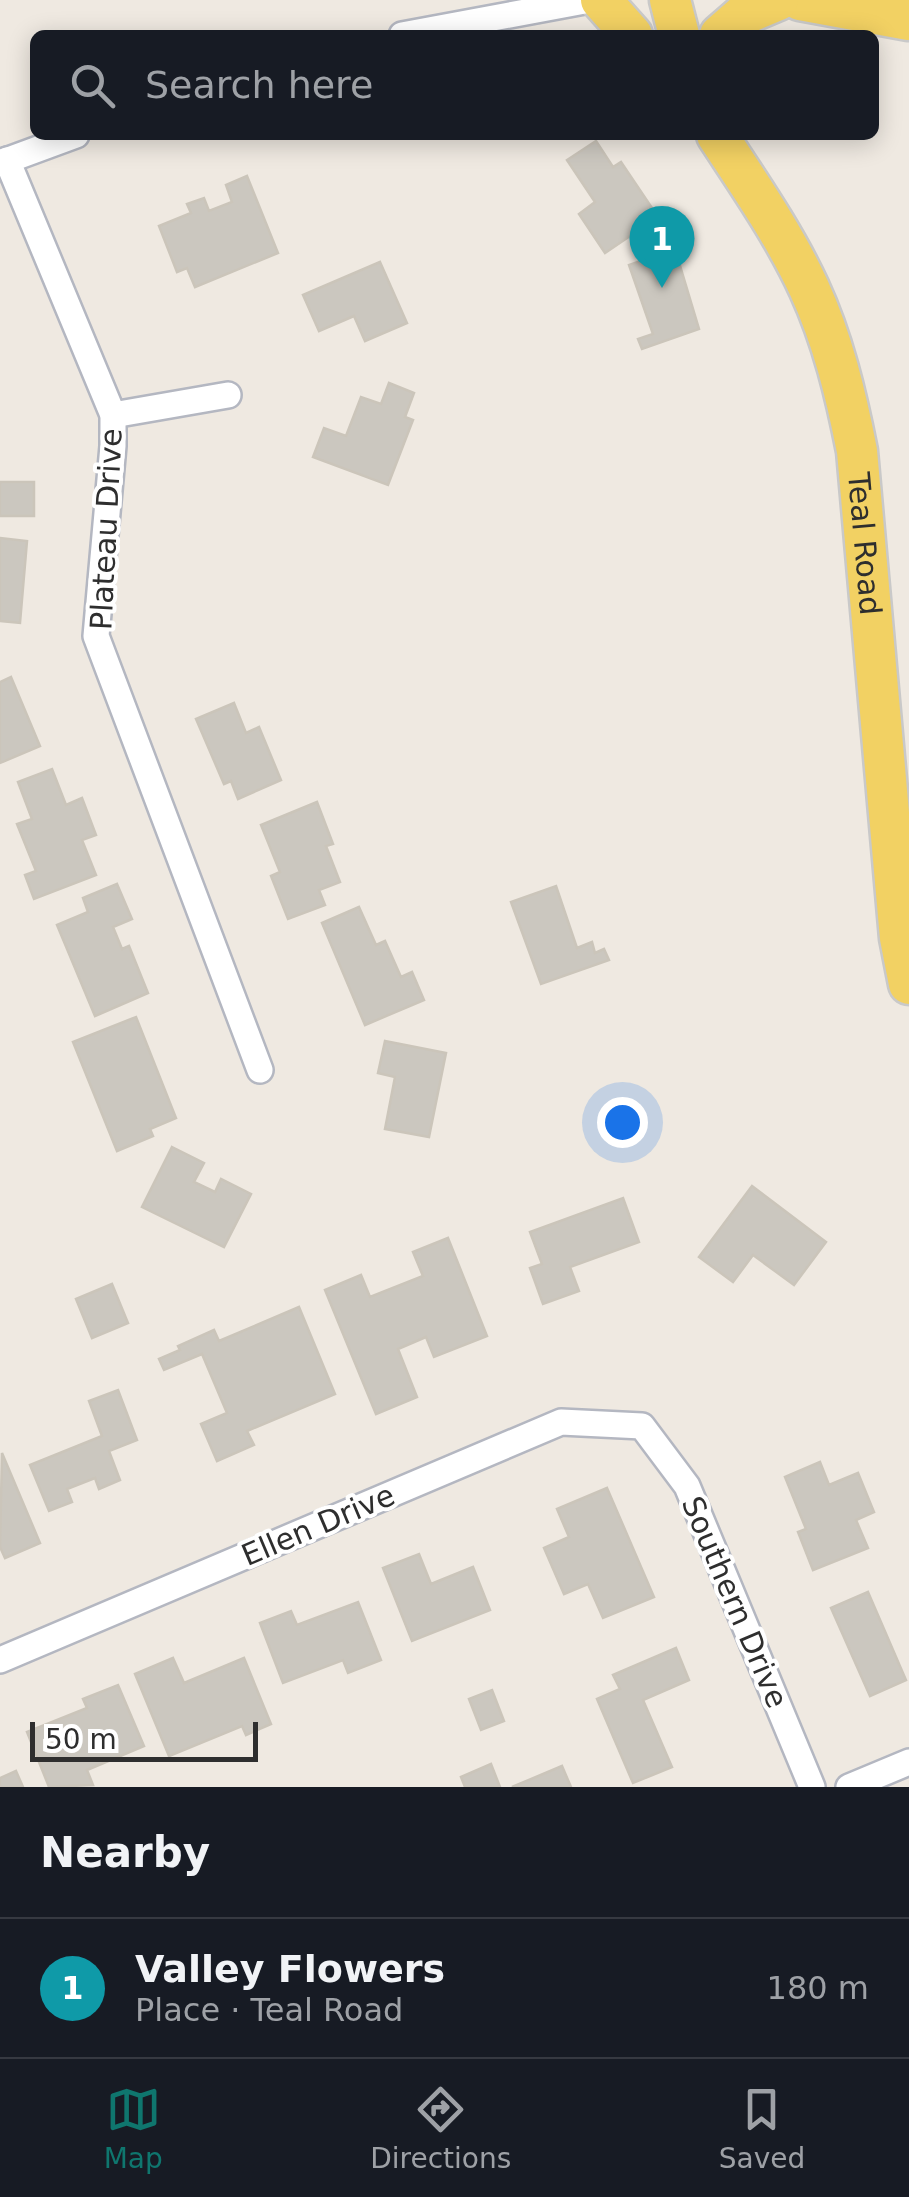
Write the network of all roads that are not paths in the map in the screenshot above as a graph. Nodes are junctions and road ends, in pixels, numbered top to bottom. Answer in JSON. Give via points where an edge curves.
{"nodes":[{"id":1,"x":590,"y":0,"type":"edge"},
{"id":2,"x":601,"y":0,"type":"edge"},
{"id":3,"x":670,"y":0,"type":"edge"},
{"id":4,"x":778,"y":0,"type":"edge"},
{"id":5,"x":800,"y":0,"type":"edge"},
{"id":6,"x":909,"y":20,"type":"edge"},
{"id":7,"x":429,"y":30,"type":"edge"},
{"id":8,"x":628,"y":30,"type":"edge"},
{"id":9,"x":678,"y":30,"type":"edge"},
{"id":10,"x":726,"y":30,"type":"edge"},
{"id":11,"x":62,"y":140,"type":"edge"},
{"id":12,"x":720,"y":140,"type":"edge"},
{"id":13,"x":751,"y":140,"type":"edge"},
{"id":14,"x":4,"y":161,"type":"edge"},
{"id":15,"x":786,"y":247,"type":"junction"},
{"id":16,"x":228,"y":395,"type":"dead end"},
{"id":17,"x":113,"y":415,"type":"junction"},
{"id":18,"x":909,"y":984,"type":"edge"},
{"id":19,"x":260,"y":1070,"type":"dead end"},
{"id":20,"x":642,"y":1426,"type":"joint"},
{"id":21,"x":0,"y":1660,"type":"edge"},
{"id":22,"x":909,"y":1762,"type":"edge"},
{"id":23,"x":812,"y":1787,"type":"edge"},
{"id":24,"x":849,"y":1787,"type":"edge"}],
"edges":[{"from":1,"to":7,"type":"street"},
{"from":2,"to":8,"type":"main road"},
{"from":3,"to":9,"type":"main road"},
{"from":4,"to":10,"type":"main road"},
{"from":5,"to":6,"type":"main road"},
{"from":11,"to":14,"type":"street"},
{"from":12,"to":15,"type":"main road","name":"Teal Road"},
{"from":13,"to":15,"type":"main road","via":[[778,190]]},
{"from":14,"to":17,"type":"street","name":"Plateau Drive"},
{"from":15,"to":18,"type":"main road","name":"Teal Road","via":[[836,360],[857,451]]},
{"from":16,"to":17,"type":"street"},
{"from":17,"to":19,"type":"street","name":"Plateau Drive","via":[[96,636]]},
{"from":20,"to":21,"type":"street","name":"Ellen Drive","via":[[561,1422]]},
{"from":20,"to":23,"type":"street","name":"Southern Drive","via":[[687,1486]]},
{"from":22,"to":24,"type":"street"}]}
